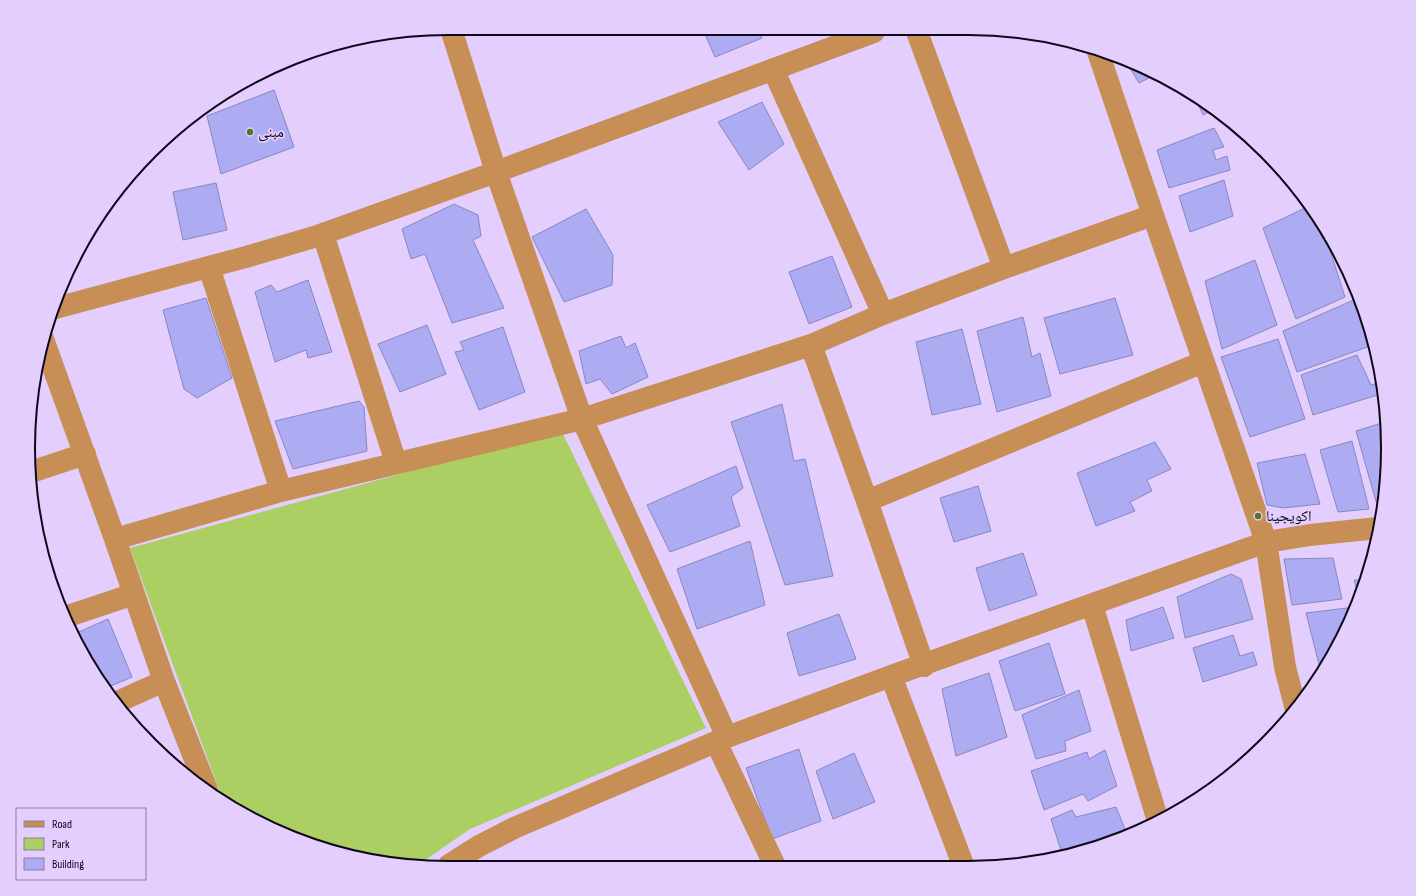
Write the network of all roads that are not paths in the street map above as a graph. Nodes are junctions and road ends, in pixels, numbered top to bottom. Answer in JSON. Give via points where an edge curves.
{"nodes":[{"id":1,"x":453,"y":35,"type":"edge"},
{"id":2,"x":866,"y":35,"type":"edge"},
{"id":3,"x":918,"y":35,"type":"edge"},
{"id":4,"x":1100,"y":57,"type":"edge"},
{"id":5,"x":773,"y":70,"type":"junction"},
{"id":6,"x":496,"y":172,"type":"junction"},
{"id":7,"x":1153,"y":215,"type":"junction"},
{"id":8,"x":323,"y":234,"type":"junction"},
{"id":9,"x":209,"y":267,"type":"junction"},
{"id":10,"x":1004,"y":268,"type":"junction"},
{"id":11,"x":60,"y":307,"type":"edge"},
{"id":12,"x":883,"y":314,"type":"junction"},
{"id":13,"x":811,"y":345,"type":"junction"},
{"id":14,"x":47,"y":350,"type":"edge"},
{"id":15,"x":1203,"y":362,"type":"junction"},
{"id":16,"x":582,"y":419,"type":"junction"},
{"id":17,"x":85,"y":454,"type":"junction"},
{"id":18,"x":396,"y":463,"type":"junction"},
{"id":19,"x":36,"y":470,"type":"edge"},
{"id":20,"x":281,"y":492,"type":"junction"},
{"id":21,"x":867,"y":502,"type":"junction"},
{"id":22,"x":1373,"y":529,"type":"edge"},
{"id":23,"x":115,"y":539,"type":"junction"},
{"id":24,"x":1266,"y":542,"type":"junction"},
{"id":25,"x":134,"y":594,"type":"junction"},
{"id":26,"x":1092,"y":605,"type":"junction"},
{"id":27,"x":70,"y":615,"type":"edge"},
{"id":28,"x":924,"y":666,"type":"junction"},
{"id":29,"x":891,"y":676,"type":"junction"},
{"id":30,"x":164,"y":681,"type":"junction"},
{"id":31,"x":121,"y":700,"type":"edge"},
{"id":32,"x":1294,"y":701,"type":"edge"},
{"id":33,"x":722,"y":740,"type":"junction"},
{"id":34,"x":203,"y":780,"type":"edge"},
{"id":35,"x":1156,"y":815,"type":"edge"},
{"id":36,"x":455,"y":861,"type":"edge"},
{"id":37,"x":773,"y":861,"type":"edge"},
{"id":38,"x":962,"y":861,"type":"edge"}],
"edges":[{"from":1,"to":6,"type":"street"},
{"from":2,"to":5,"type":"street"},
{"from":3,"to":10,"type":"street"},
{"from":4,"to":7,"type":"street"},
{"from":5,"to":6,"type":"street"},
{"from":5,"to":12,"type":"street"},
{"from":6,"to":8,"type":"street"},
{"from":6,"to":16,"type":"street"},
{"from":7,"to":10,"type":"street"},
{"from":7,"to":15,"type":"street"},
{"from":8,"to":9,"type":"street"},
{"from":8,"to":18,"type":"street"},
{"from":9,"to":11,"type":"street"},
{"from":9,"to":20,"type":"street"},
{"from":10,"to":12,"type":"street"},
{"from":12,"to":13,"type":"street"},
{"from":13,"to":16,"type":"street"},
{"from":13,"to":21,"type":"street"},
{"from":14,"to":17,"type":"street"},
{"from":15,"to":21,"type":"street"},
{"from":15,"to":24,"type":"street"},
{"from":16,"to":18,"type":"street"},
{"from":16,"to":33,"type":"street"},
{"from":17,"to":19,"type":"street"},
{"from":17,"to":23,"type":"street"},
{"from":18,"to":20,"type":"street"},
{"from":20,"to":23,"type":"street"},
{"from":21,"to":28,"type":"street"},
{"from":22,"to":24,"type":"street"},
{"from":23,"to":25,"type":"street"},
{"from":24,"to":26,"type":"street"},
{"from":24,"to":32,"type":"street"},
{"from":25,"to":27,"type":"street"},
{"from":25,"to":30,"type":"street"},
{"from":26,"to":28,"type":"street"},
{"from":26,"to":35,"type":"street"},
{"from":28,"to":29,"type":"street"},
{"from":29,"to":33,"type":"street"},
{"from":29,"to":38,"type":"street"},
{"from":30,"to":31,"type":"street"},
{"from":30,"to":34,"type":"street"},
{"from":33,"to":36,"type":"street","via":[[514,828]]},
{"from":33,"to":37,"type":"street"}]}
